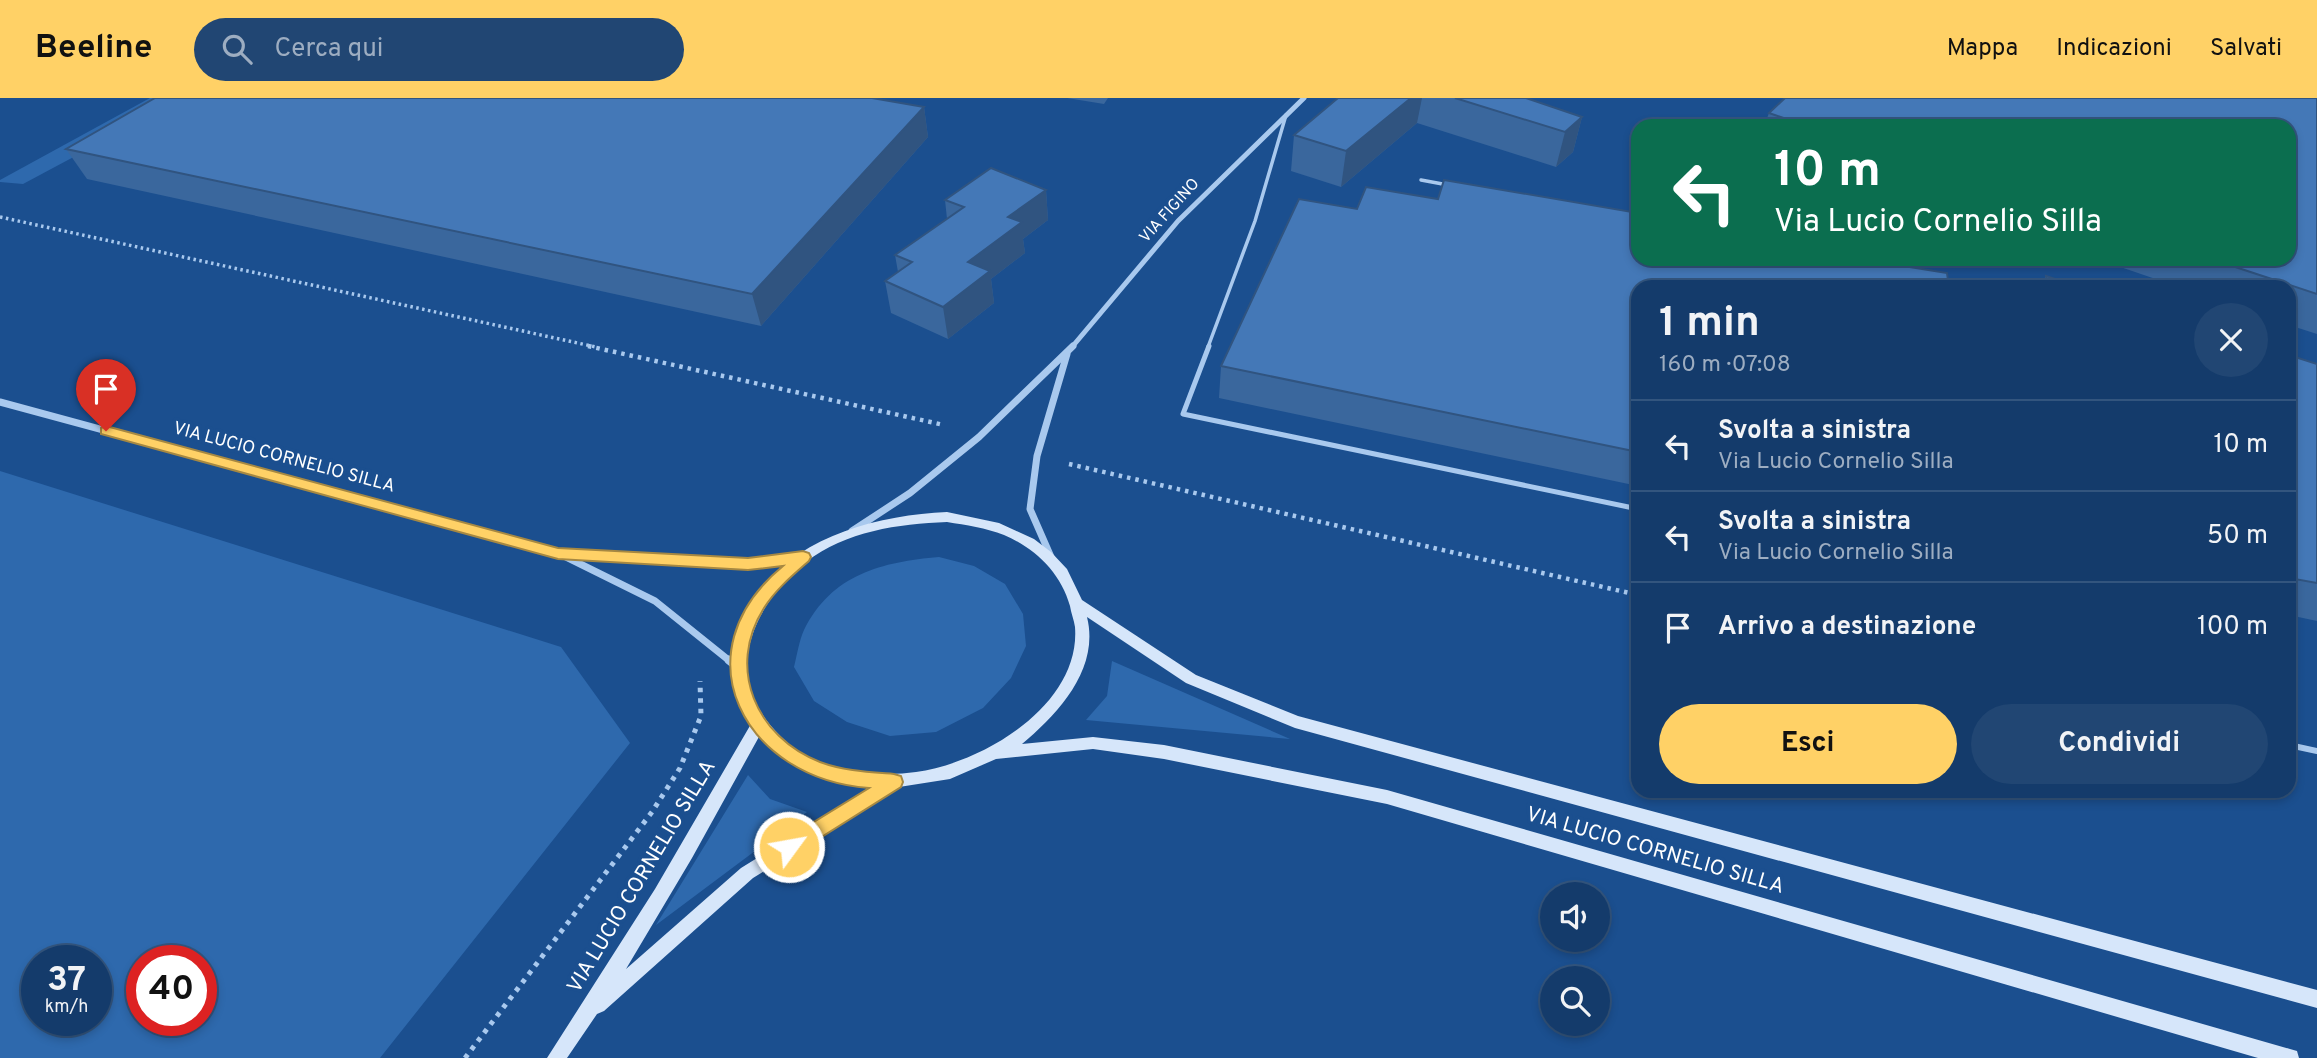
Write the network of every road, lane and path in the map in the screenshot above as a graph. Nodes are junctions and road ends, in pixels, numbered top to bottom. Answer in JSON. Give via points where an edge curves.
{"nodes":[{"id":1,"x":1304,"y":98,"type":"edge"},
{"id":2,"x":1286,"y":115,"type":"junction"},
{"id":3,"x":1421,"y":180,"type":"dead end"},
{"id":4,"x":1461,"y":187,"type":"edge"},
{"id":5,"x":0,"y":217,"type":"edge"},
{"id":6,"x":1067,"y":353,"type":"junction"},
{"id":7,"x":0,"y":402,"type":"edge"},
{"id":8,"x":979,"y":437,"type":"junction"},
{"id":9,"x":1037,"y":456,"type":"junction"},
{"id":10,"x":1631,"y":508,"type":"edge"},
{"id":11,"x":850,"y":532,"type":"junction"},
{"id":12,"x":558,"y":554,"type":"junction"},
{"id":13,"x":803,"y":557,"type":"junction"},
{"id":14,"x":1054,"y":564,"type":"junction"},
{"id":15,"x":1631,"y":593,"type":"edge"},
{"id":16,"x":1078,"y":604,"type":"junction"},
{"id":17,"x":738,"y":667,"type":"junction"},
{"id":18,"x":699,"y":671,"type":"dead end"},
{"id":19,"x":758,"y":726,"type":"junction"},
{"id":20,"x":2296,"y":746,"type":"edge"},
{"id":21,"x":2317,"y":751,"type":"edge"},
{"id":22,"x":998,"y":753,"type":"junction"},
{"id":23,"x":894,"y":782,"type":"junction"},
{"id":24,"x":2317,"y":999,"type":"edge"},
{"id":25,"x":586,"y":1016,"type":"junction"},
{"id":26,"x":465,"y":1058,"type":"edge"},
{"id":27,"x":556,"y":1058,"type":"edge"},
{"id":28,"x":2290,"y":1058,"type":"edge"}],
"edges":[{"from":1,"to":2,"type":"street","name":"VIA FIGINO"},
{"from":2,"to":6,"type":"street","name":"VIA FIGINO","via":[[1178,221]]},
{"from":2,"to":10,"type":"lane","via":[[1255,221],[1183,414]]},
{"from":3,"to":4,"type":"lane"},
{"from":5,"to":8,"type":"path","via":[[522,329],[946,425]]},
{"from":6,"to":8,"type":"street","name":"VIA FIGINO"},
{"from":6,"to":9,"type":"street","name":"VIA FIGINO"},
{"from":7,"to":12,"type":"street","name":"VIA LUCIO CORNELIO SILLA"},
{"from":8,"to":11,"type":"street","name":"VIA FIGINO","via":[[910,493]]},
{"from":9,"to":14,"type":"street","name":"VIA FIGINO","via":[[1030,509]]},
{"from":9,"to":15,"type":"path"},
{"from":11,"to":13,"type":"street","name":"VIA LUCIO CORNELIO SILLA"},
{"from":11,"to":14,"type":"street","name":"VIA LUCIO CORNELIO SILLA","via":[[916,517],[947,517],[1012,533]]},
{"from":12,"to":13,"type":"street","name":"VIA LUCIO CORNELIO SILLA","via":[[748,564]]},
{"from":12,"to":17,"type":"street","name":"VIA LUCIO CORNELIO SILLA","via":[[655,601]]},
{"from":13,"to":17,"type":"street","name":"VIA LUCIO CORNELIO SILLA","via":[[756,606],[743,637]]},
{"from":14,"to":16,"type":"street","name":"VIA LUCIO CORNELIO SILLA"},
{"from":16,"to":22,"type":"street","name":"VIA LUCIO CORNELIO SILLA","via":[[1082,639],[1074,673],[1055,705]]},
{"from":16,"to":24,"type":"street","name":"VIA LUCIO CORNELIO SILLA","via":[[1191,679],[1295,722]]},
{"from":17,"to":19,"type":"street","name":"VIA LUCIO CORNELIO SILLA","via":[[744,699]]},
{"from":18,"to":26,"type":"path","via":[[701,716],[680,768],[652,812]]},
{"from":19,"to":23,"type":"street","name":"VIA LUCIO CORNELIO SILLA","via":[[783,751],[814,768],[851,779]]},
{"from":19,"to":25,"type":"street","name":"VIA LUCIO CORNELIO SILLA"},
{"from":20,"to":21,"type":"lane"},
{"from":22,"to":23,"type":"street","name":"VIA LUCIO CORNELIO SILLA","via":[[934,777]]},
{"from":22,"to":28,"type":"street","name":"VIA LUCIO CORNELIO SILLA","via":[[1093,743],[1164,752],[1387,797]]},
{"from":23,"to":25,"type":"street","name":"VIA LUCIO CORNELIO SILLA","via":[[747,873]]},
{"from":25,"to":27,"type":"street","name":"VIA LUCIO CORNELIO SILLA"}]}
